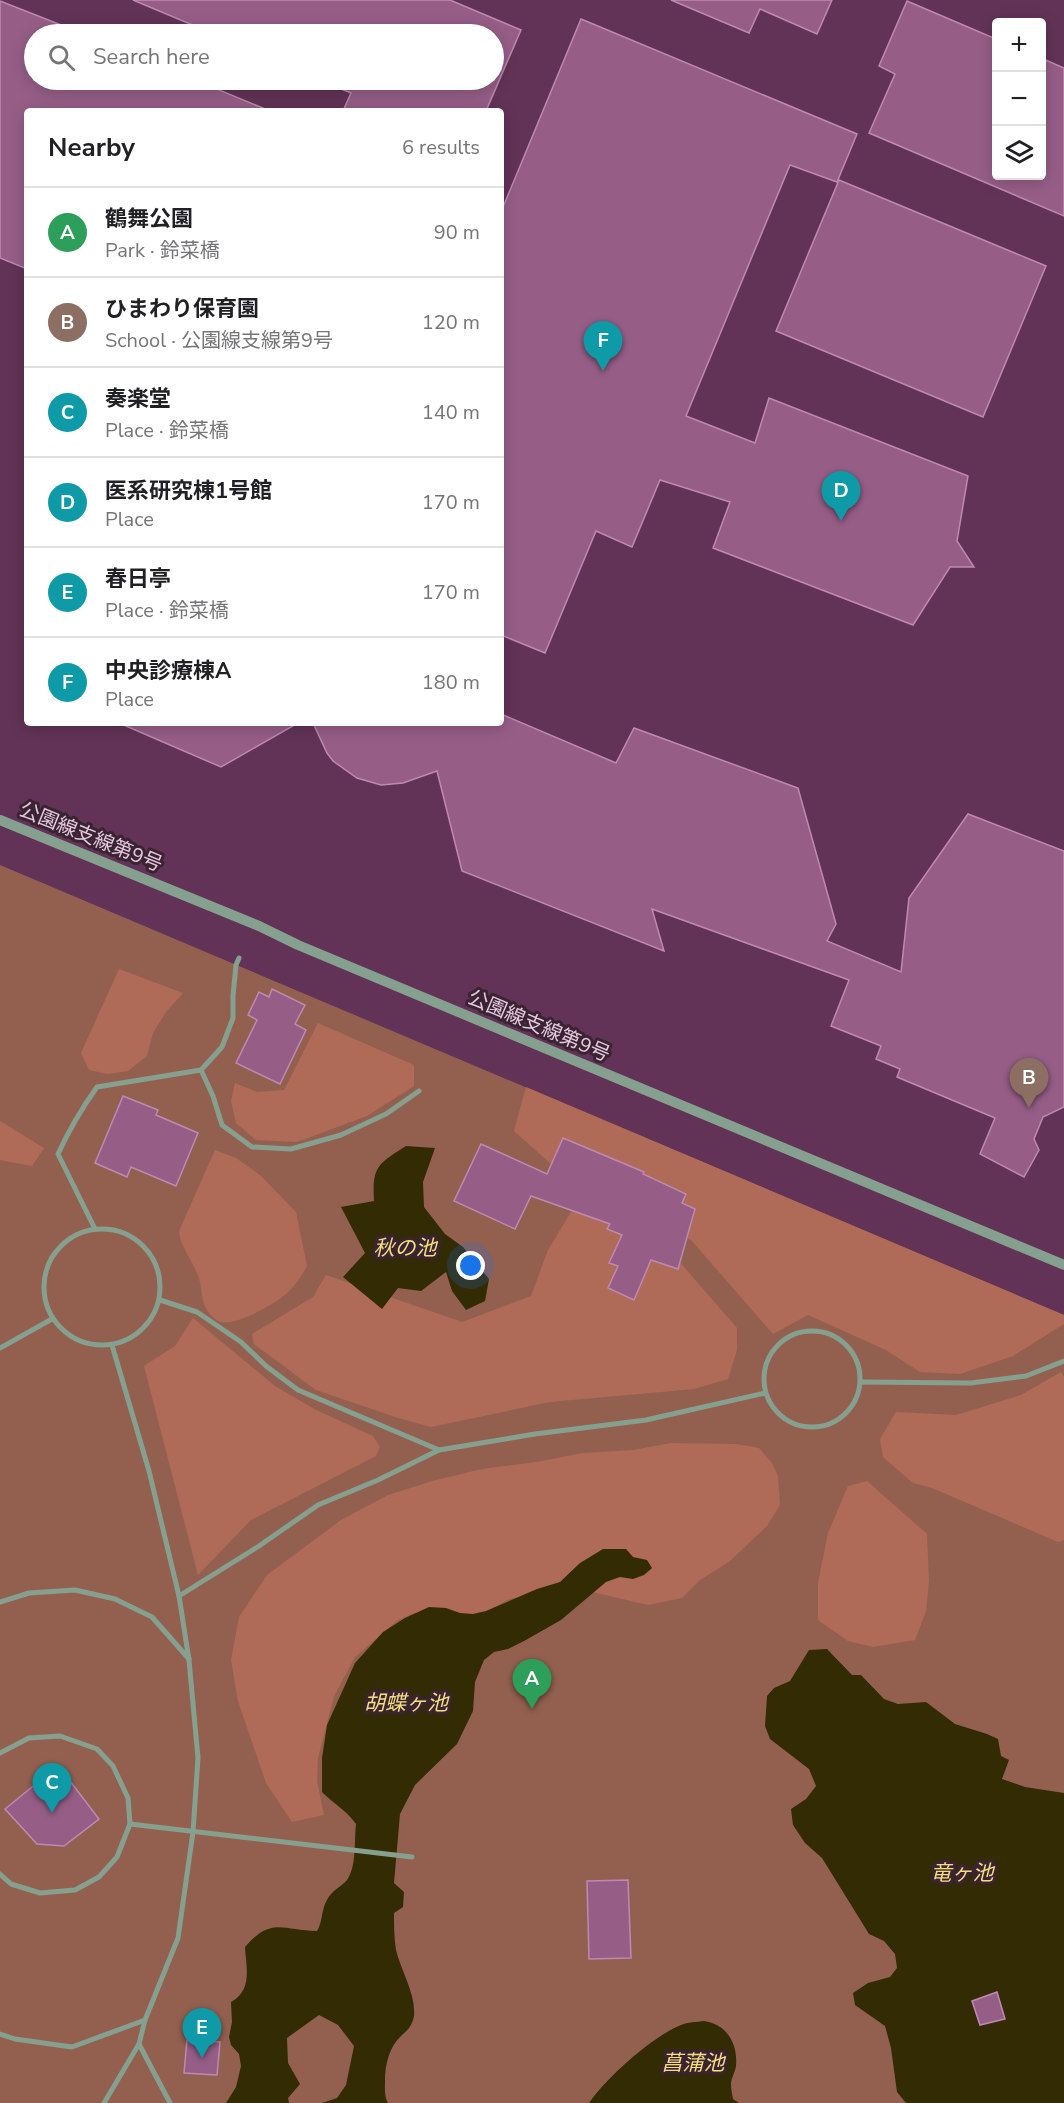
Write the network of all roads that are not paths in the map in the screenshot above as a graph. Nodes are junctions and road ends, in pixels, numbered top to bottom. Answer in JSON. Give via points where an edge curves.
{"nodes":[{"id":1,"x":0,"y":819,"type":"edge"},
{"id":2,"x":239,"y":958,"type":"dead end"},
{"id":3,"x":201,"y":1070,"type":"junction"},
{"id":4,"x":419,"y":1091,"type":"dead end"},
{"id":5,"x":95,"y":1229,"type":"junction"},
{"id":6,"x":1064,"y":1264,"type":"edge"},
{"id":7,"x":160,"y":1300,"type":"junction"},
{"id":8,"x":52,"y":1319,"type":"junction"},
{"id":9,"x":112,"y":1345,"type":"junction"},
{"id":10,"x":0,"y":1348,"type":"edge"},
{"id":11,"x":1064,"y":1361,"type":"edge"},
{"id":12,"x":860,"y":1382,"type":"junction"},
{"id":13,"x":765,"y":1393,"type":"junction"},
{"id":14,"x":439,"y":1450,"type":"junction"},
{"id":15,"x":179,"y":1596,"type":"junction"},
{"id":16,"x":0,"y":1602,"type":"edge"},
{"id":17,"x":189,"y":1659,"type":"junction"},
{"id":18,"x":0,"y":1753,"type":"edge"},
{"id":19,"x":130,"y":1824,"type":"junction"},
{"id":20,"x":193,"y":1832,"type":"junction"},
{"id":21,"x":412,"y":1857,"type":"dead end"},
{"id":22,"x":0,"y":1874,"type":"edge"},
{"id":23,"x":145,"y":2020,"type":"junction"},
{"id":24,"x":0,"y":2034,"type":"edge"},
{"id":25,"x":139,"y":2044,"type":"junction"},
{"id":26,"x":104,"y":2103,"type":"edge"},
{"id":27,"x":170,"y":2103,"type":"edge"}],
"edges":[{"from":1,"to":6,"type":"street","name":"公園線支線第9号"},
{"from":2,"to":3,"type":"street","via":[[233,1018],[222,1047]]},
{"from":3,"to":4,"type":"street","via":[[222,1125],[252,1147],[291,1149],[341,1135],[386,1114]]},
{"from":3,"to":5,"type":"street","via":[[98,1087],[81,1110],[58,1154]]},
{"from":5,"to":7,"type":"street","via":[[114,1229],[146,1248],[161,1282]]},
{"from":5,"to":8,"type":"street","via":[[60,1246],[49,1262],[44,1281],[45,1301]]},
{"from":7,"to":9,"type":"street","via":[[143,1330]]},
{"from":7,"to":14,"type":"street","via":[[198,1312],[298,1390]]},
{"from":8,"to":9,"type":"street","via":[[78,1341]]},
{"from":8,"to":10,"type":"street"},
{"from":9,"to":15,"type":"street","via":[[149,1471]]},
{"from":11,"to":12,"type":"street","via":[[1026,1376],[971,1383]]},
{"from":12,"to":13,"type":"street","via":[[847,1412],[821,1426],[793,1424],[771,1406]]},
{"from":12,"to":13,"type":"street","via":[[852,1353],[842,1341],[814,1331],[785,1339],[774,1350],[766,1363]]},
{"from":13,"to":14,"type":"street","via":[[646,1420]]},
{"from":14,"to":15,"type":"street","via":[[318,1504]]},
{"from":15,"to":17,"type":"street"},
{"from":16,"to":17,"type":"street","via":[[29,1593],[75,1590],[115,1599],[152,1617]]},
{"from":17,"to":20,"type":"street","via":[[198,1758]]},
{"from":18,"to":19,"type":"street","via":[[29,1738],[60,1736],[97,1749],[113,1766],[128,1798]]},
{"from":19,"to":20,"type":"street"},
{"from":19,"to":22,"type":"street","via":[[117,1857],[99,1877],[75,1890],[40,1893],[11,1884]]},
{"from":20,"to":21,"type":"street"},
{"from":20,"to":23,"type":"street","via":[[178,1938]]},
{"from":23,"to":24,"type":"street","via":[[72,2047]]},
{"from":23,"to":25,"type":"street"},
{"from":25,"to":26,"type":"street"},
{"from":25,"to":27,"type":"street"}]}
